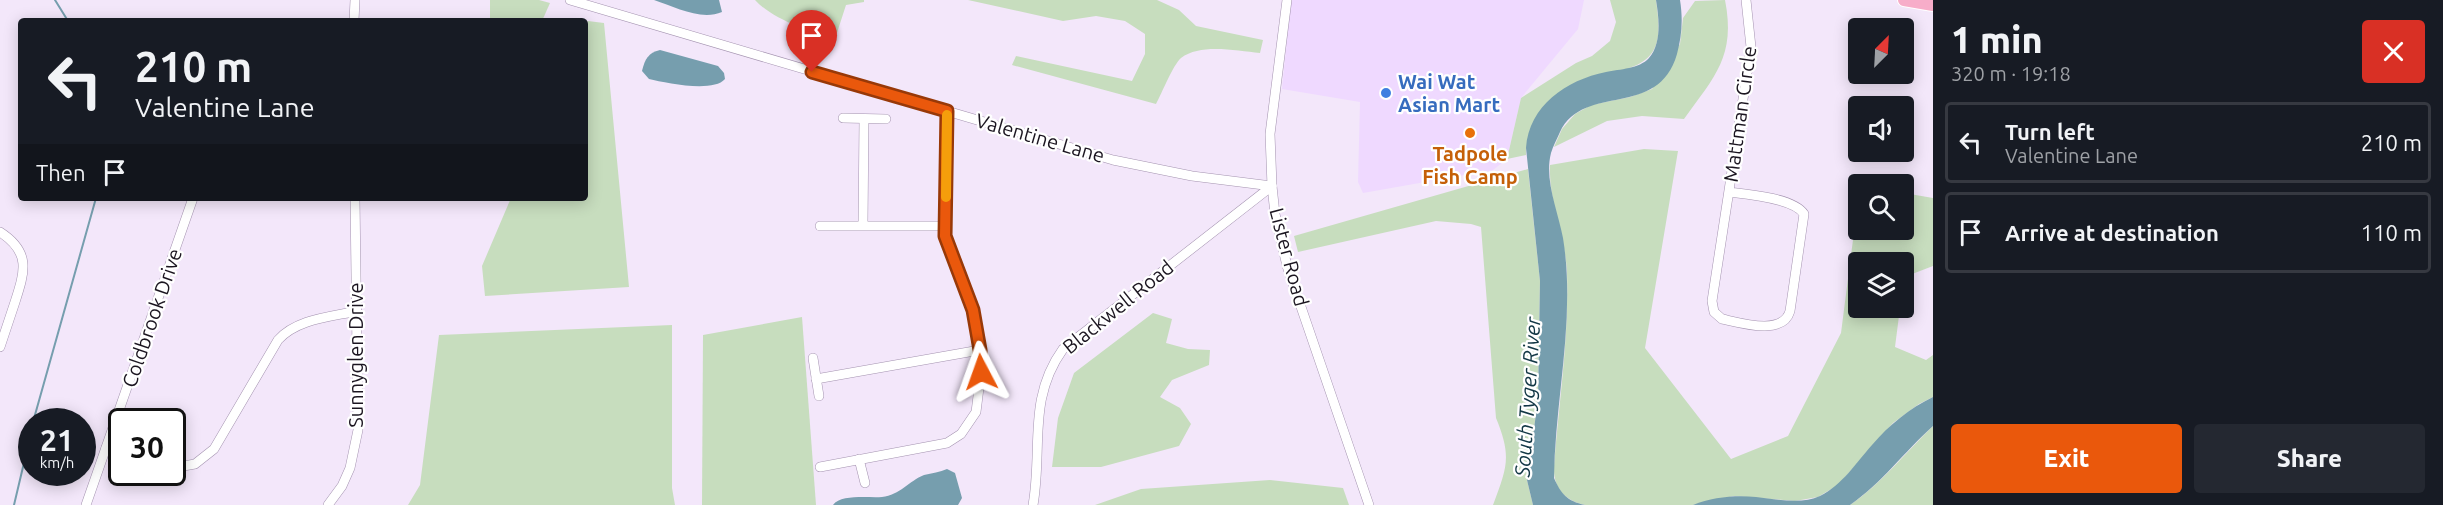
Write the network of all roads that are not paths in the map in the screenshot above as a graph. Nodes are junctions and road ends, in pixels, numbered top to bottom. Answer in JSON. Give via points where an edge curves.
{"nodes":[{"id":1,"x":354,"y":0,"type":"edge"},
{"id":2,"x":570,"y":0,"type":"edge"},
{"id":3,"x":1287,"y":0,"type":"edge"},
{"id":4,"x":1746,"y":0,"type":"edge"},
{"id":5,"x":1904,"y":0,"type":"edge"},
{"id":6,"x":1933,"y":5,"type":"edge"},
{"id":7,"x":354,"y":18,"type":"edge"},
{"id":8,"x":947,"y":111,"type":"junction"},
{"id":9,"x":843,"y":118,"type":"dead end"},
{"id":10,"x":864,"y":119,"type":"junction"},
{"id":11,"x":886,"y":119,"type":"dead end"},
{"id":12,"x":1272,"y":186,"type":"junction"},
{"id":13,"x":1729,"y":192,"type":"junction"},
{"id":14,"x":192,"y":201,"type":"edge"},
{"id":15,"x":356,"y":201,"type":"edge"},
{"id":16,"x":863,"y":225,"type":"junction"},
{"id":17,"x":820,"y":226,"type":"dead end"},
{"id":18,"x":945,"y":226,"type":"junction"},
{"id":19,"x":0,"y":231,"type":"edge"},
{"id":20,"x":357,"y":311,"type":"junction"},
{"id":21,"x":0,"y":347,"type":"edge"},
{"id":22,"x":980,"y":350,"type":"junction"},
{"id":23,"x":813,"y":358,"type":"dead end"},
{"id":24,"x":816,"y":379,"type":"junction"},
{"id":25,"x":819,"y":396,"type":"dead end"},
{"id":26,"x":106,"y":448,"type":"joint"},
{"id":27,"x":860,"y":459,"type":"junction"},
{"id":28,"x":186,"y":466,"type":"edge"},
{"id":29,"x":820,"y":467,"type":"dead end"},
{"id":30,"x":864,"y":483,"type":"dead end"},
{"id":31,"x":86,"y":505,"type":"edge"},
{"id":32,"x":328,"y":505,"type":"edge"},
{"id":33,"x":1033,"y":505,"type":"edge"},
{"id":34,"x":1369,"y":505,"type":"edge"}],
"edges":[{"from":1,"to":7,"type":"street"},
{"from":2,"to":8,"type":"street","name":"Valentine Lane"},
{"from":3,"to":12,"type":"street","name":"Lister Road","via":[[1272,107]]},
{"from":4,"to":13,"type":"street","name":"Mattman Circle","via":[[1751,40]]},
{"from":5,"to":6,"type":"main road"},
{"from":8,"to":12,"type":"street","name":"Valentine Lane","via":[[1133,165],[1192,177]]},
{"from":8,"to":18,"type":"street"},
{"from":9,"to":10,"type":"street"},
{"from":10,"to":11,"type":"street"},
{"from":10,"to":16,"type":"street"},
{"from":12,"to":33,"type":"street","name":"Blackwell Road","via":[[1063,349],[1042,390]]},
{"from":12,"to":34,"type":"street","name":"Lister Road","via":[[1287,266]]},
{"from":13,"to":13,"type":"street","name":"Mattman Circle","via":[[1712,301],[1714,312],[1735,322],[1778,325],[1788,318],[1790,311],[1804,214],[1787,204]]},
{"from":14,"to":26,"type":"street","name":"Coldbrook Drive"},
{"from":15,"to":20,"type":"street","name":"Sunnyglen Drive"},
{"from":16,"to":17,"type":"street"},
{"from":16,"to":18,"type":"street"},
{"from":18,"to":22,"type":"street","via":[[945,236],[973,310]]},
{"from":19,"to":21,"type":"street","via":[[21,252],[24,268]]},
{"from":20,"to":28,"type":"street","via":[[301,324],[284,333],[214,449],[195,464]]},
{"from":20,"to":32,"type":"street","name":"Sunnyglen Drive","via":[[358,430],[342,486]]},
{"from":22,"to":24,"type":"street"},
{"from":22,"to":27,"type":"street","via":[[976,412],[961,434],[947,443]]},
{"from":23,"to":24,"type":"street"},
{"from":24,"to":25,"type":"street"},
{"from":26,"to":31,"type":"street","name":"Coldbrook Drive"},
{"from":27,"to":29,"type":"street"},
{"from":27,"to":30,"type":"street"}]}
